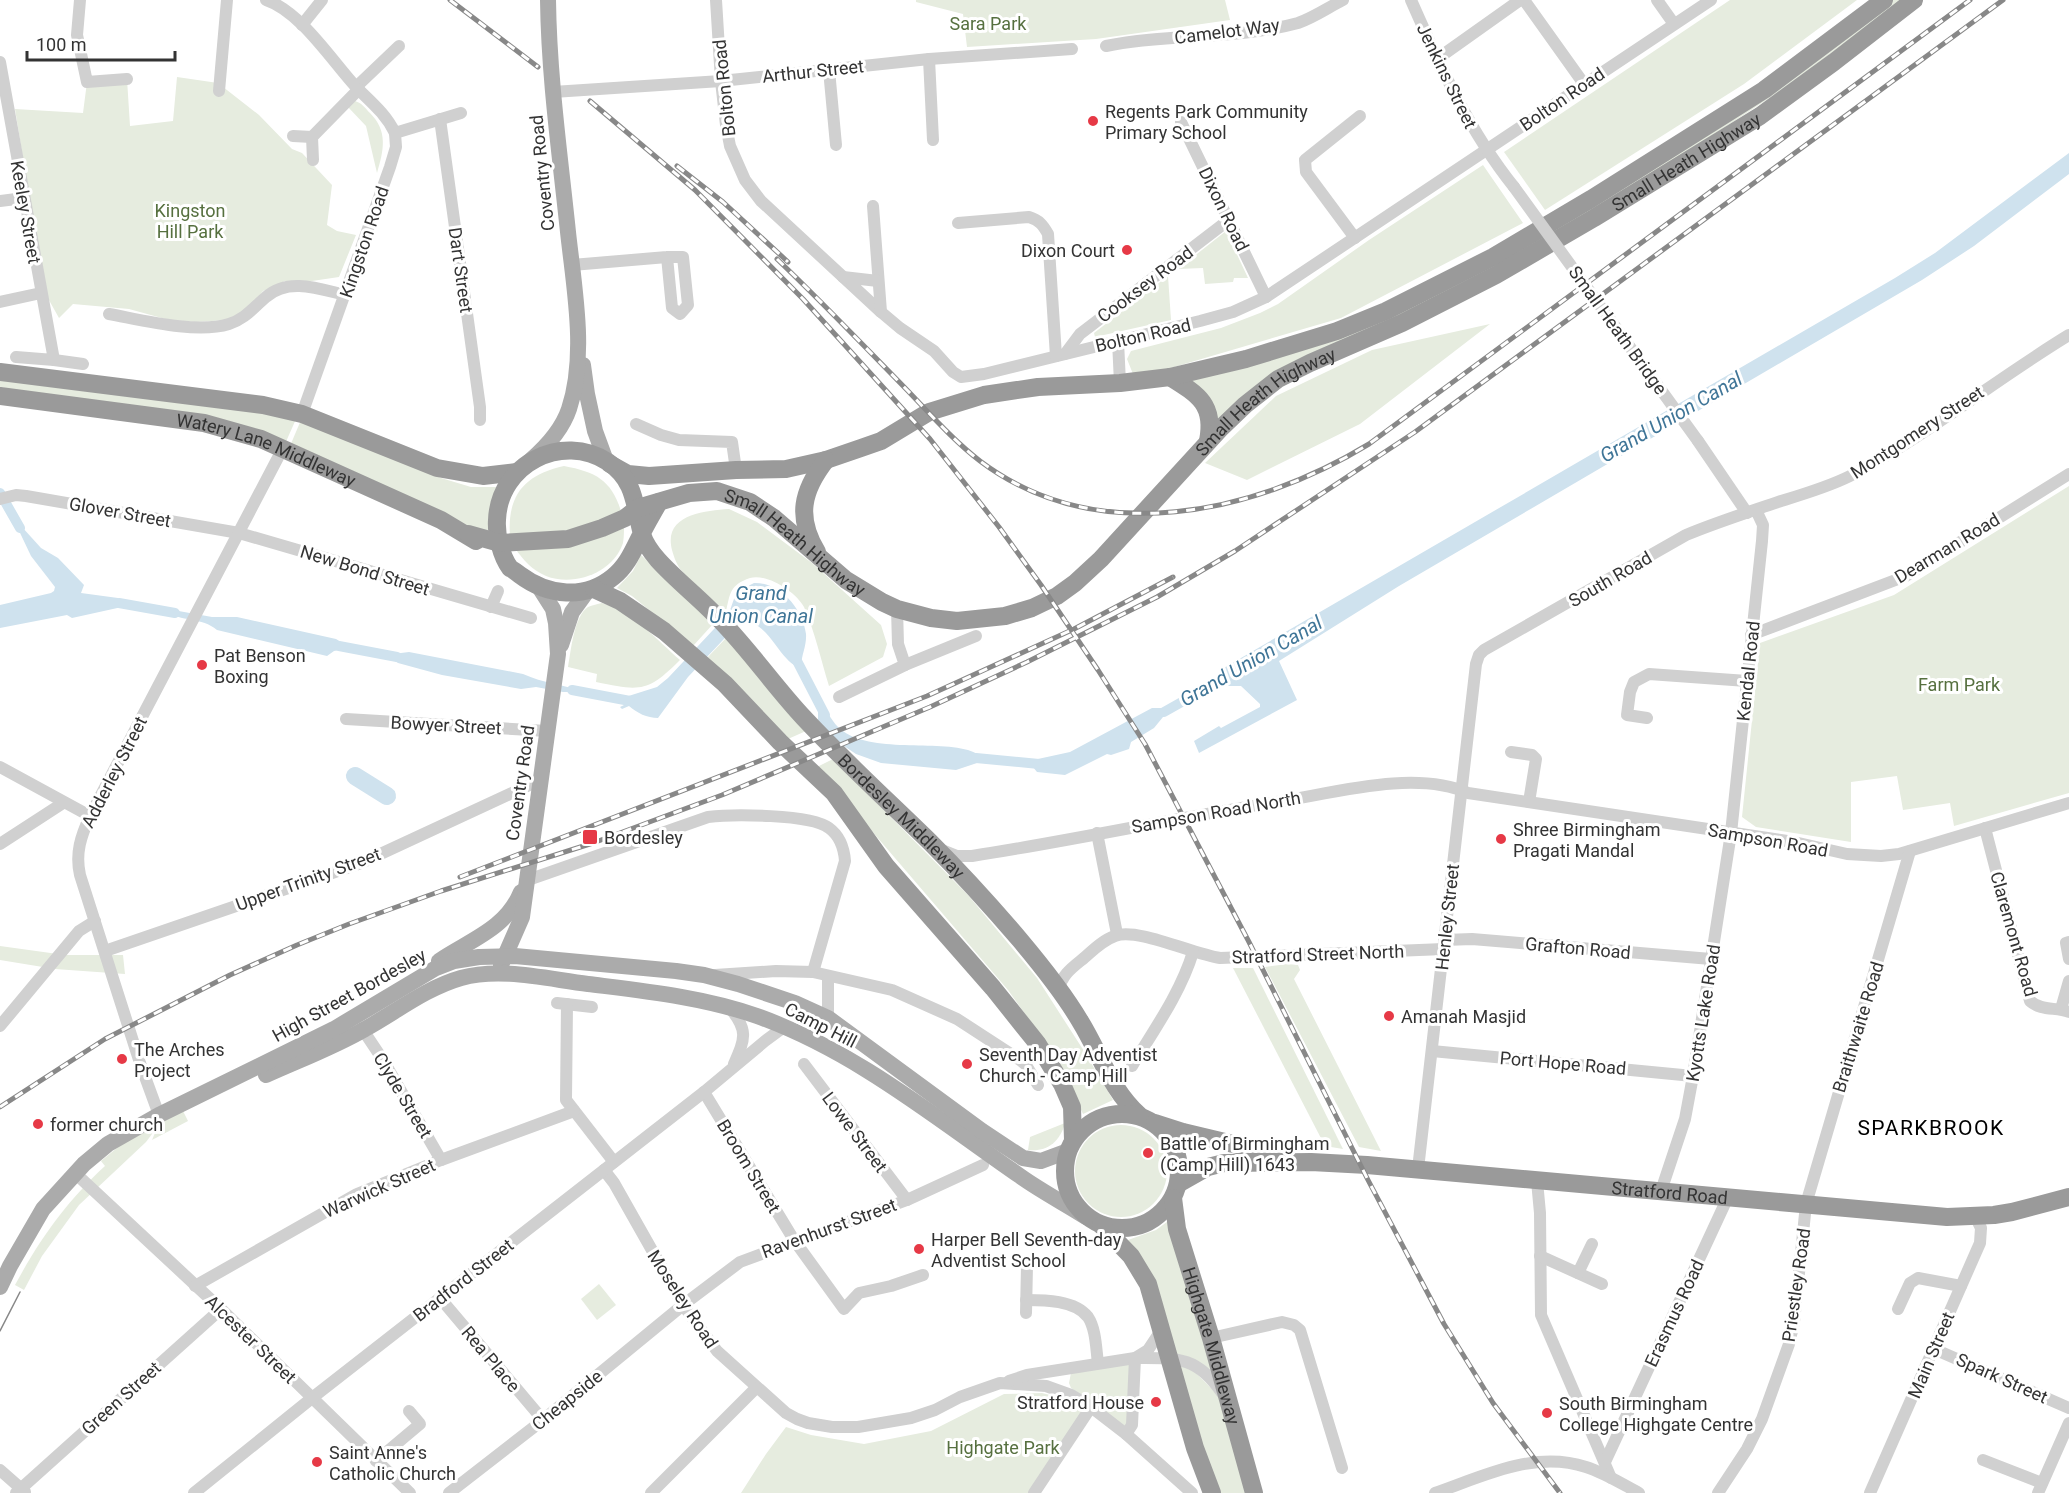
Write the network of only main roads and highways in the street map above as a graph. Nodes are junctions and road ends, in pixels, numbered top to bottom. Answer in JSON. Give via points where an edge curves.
{"nodes":[{"id":1,"x":548,"y":0,"type":"edge"},
{"id":2,"x":1884,"y":0,"type":"edge"},
{"id":3,"x":1914,"y":0,"type":"edge"},
{"id":4,"x":578,"y":341,"type":"junction"},
{"id":5,"x":0,"y":372,"type":"edge"},
{"id":6,"x":1170,"y":377,"type":"junction"},
{"id":7,"x":0,"y":396,"type":"edge"},
{"id":8,"x":1208,"y":441,"type":"junction"},
{"id":9,"x":826,"y":460,"type":"junction"},
{"id":10,"x":608,"y":463,"type":"junction"},
{"id":11,"x":523,"y":467,"type":"junction"},
{"id":12,"x":659,"y":502,"type":"junction"},
{"id":13,"x":638,"y":508,"type":"junction"},
{"id":14,"x":642,"y":533,"type":"junction"},
{"id":15,"x":468,"y":534,"type":"junction"},
{"id":16,"x":500,"y":543,"type":"junction"},
{"id":17,"x":821,"y":559,"type":"junction"},
{"id":18,"x":510,"y":568,"type":"junction"},
{"id":19,"x":539,"y":587,"type":"junction"},
{"id":20,"x":591,"y":589,"type":"junction"},
{"id":21,"x":558,"y":654,"type":"junction"},
{"id":22,"x":525,"y":881,"type":"junction"},
{"id":23,"x":522,"y":916,"type":"junction"},
{"id":24,"x":505,"y":956,"type":"junction"},
{"id":25,"x":540,"y":959,"type":"junction"},
{"id":26,"x":498,"y":974,"type":"junction"},
{"id":27,"x":415,"y":980,"type":"junction"},
{"id":28,"x":795,"y":1003,"type":"junction"},
{"id":29,"x":784,"y":1027,"type":"junction"},
{"id":30,"x":219,"y":1086,"type":"junction"},
{"id":31,"x":1146,"y":1119,"type":"junction"},
{"id":32,"x":1071,"y":1145,"type":"junction"},
{"id":33,"x":1311,"y":1162,"type":"junction"},
{"id":34,"x":2069,"y":1186,"type":"edge"},
{"id":35,"x":1176,"y":1191,"type":"junction"},
{"id":36,"x":2069,"y":1197,"type":"edge"},
{"id":37,"x":2028,"y":1207,"type":"junction"},
{"id":38,"x":1094,"y":1221,"type":"junction"},
{"id":39,"x":0,"y":1287,"type":"edge"},
{"id":40,"x":1212,"y":1493,"type":"edge"},
{"id":41,"x":1254,"y":1493,"type":"edge"}],
"edges":[{"from":1,"to":4,"type":"main road","name":"Coventry Road","via":[[553,92]]},
{"from":2,"to":6,"type":"highway","name":"Small Heath Highway","via":[[1764,90],[1493,257],[1337,331]]},
{"from":3,"to":8,"type":"highway","name":"Small Heath Highway","via":[[1760,116],[1496,274],[1278,380]]},
{"from":4,"to":10,"type":"main road","name":"Coventry Road","via":[[595,431]]},
{"from":4,"to":11,"type":"main road","name":"Coventry Road","via":[[577,376],[566,419],[548,445]]},
{"from":5,"to":11,"type":"highway","name":"Watery Lane Middleway","via":[[263,405],[302,414],[437,468],[483,476]]},
{"from":6,"to":8,"type":"highway","via":[[1205,404],[1210,416]]},
{"from":6,"to":9,"type":"highway","name":"Small Heath Highway","via":[[984,395],[929,412],[881,441]]},
{"from":7,"to":15,"type":"highway","name":"Watery Lane Middleway","via":[[204,423],[261,439]]},
{"from":8,"to":17,"type":"highway","name":"Small Heath Highway","via":[[1075,583],[1057,596],[1014,614],[957,621],[897,609],[846,580]]},
{"from":9,"to":10,"type":"highway","name":"Small Heath Highway","via":[[786,469],[649,476],[628,474]]},
{"from":9,"to":17,"type":"highway","via":[[810,483],[803,509],[809,539]]},
{"from":10,"to":11,"type":"highway","name":"Small Heath Highway","via":[[585,452],[561,451],[539,457]]},
{"from":10,"to":13,"type":"highway","via":[[628,483]]},
{"from":11,"to":16,"type":"highway","via":[[505,489],[498,509]]},
{"from":12,"to":13,"type":"highway","name":"Small Heath Highway"},
{"from":12,"to":14,"type":"highway"},
{"from":12,"to":17,"type":"highway","name":"Small Heath Highway","via":[[703,491],[735,496],[774,518]]},
{"from":13,"to":14,"type":"highway"},
{"from":13,"to":16,"type":"highway","name":"Small Heath Highway","via":[[625,518],[568,539]]},
{"from":14,"to":20,"type":"highway","via":[[623,567]]},
{"from":14,"to":31,"type":"highway","name":"Bordesley Middleway","via":[[649,550],[736,637],[803,717],[993,909],[1082,1023],[1117,1091]]},
{"from":15,"to":16,"type":"highway","name":"Small Heath Highway"},
{"from":15,"to":18,"type":"highway","name":"Watery Lane Middleway"},
{"from":16,"to":18,"type":"highway"},
{"from":18,"to":19,"type":"highway","name":"Watery Lane Middleway"},
{"from":19,"to":20,"type":"highway","via":[[558,593]]},
{"from":19,"to":21,"type":"main road","name":"Coventry Road","via":[[553,609]]},
{"from":20,"to":21,"type":"main road","name":"Coventry Road","via":[[572,612]]},
{"from":20,"to":32,"type":"highway","name":"Bordesley Middleway","via":[[620,601],[664,631],[725,684],[834,794],[886,866],[1037,1043],[1072,1107]]},
{"from":21,"to":22,"type":"main road","name":"Coventry Road"},
{"from":22,"to":23,"type":"main road","name":"Coventry Road"},
{"from":22,"to":27,"type":"main road","via":[[501,923],[435,963]]},
{"from":23,"to":24,"type":"main road","name":"Coventry Road"},
{"from":23,"to":25,"type":"main road","name":"Coventry Road","via":[[523,940]]},
{"from":24,"to":25,"type":"main road","name":"Camp Hill"},
{"from":24,"to":26,"type":"main road","name":"Coventry Road"},
{"from":24,"to":27,"type":"main road","name":"High Street Bordesley","via":[[454,961]]},
{"from":25,"to":28,"type":"main road","name":"Camp Hill","via":[[704,975]]},
{"from":26,"to":29,"type":"main road","name":"Camp Hill","via":[[679,997],[729,1007]]},
{"from":26,"to":30,"type":"main road","name":"High Street Bordesley","via":[[481,974],[444,984],[363,1030],[244,1085]]},
{"from":27,"to":30,"type":"main road","name":"High Street Bordesley","via":[[334,1029]]},
{"from":28,"to":29,"type":"main road"},
{"from":28,"to":32,"type":"main road","name":"Camp Hill","via":[[828,1018],[1023,1158],[1041,1161]]},
{"from":29,"to":38,"type":"main road","name":"Camp Hill","via":[[833,1050],[901,1092],[1021,1177]]},
{"from":30,"to":39,"type":"main road","name":"High Street Bordesley","via":[[116,1138],[96,1153],[43,1209]]},
{"from":31,"to":32,"type":"highway","via":[[1125,1113],[1110,1115],[1083,1128]]},
{"from":31,"to":33,"type":"highway","name":"Stratford Road","via":[[1183,1132]]},
{"from":31,"to":35,"type":"highway","via":[[1166,1133],[1175,1149],[1179,1166]]},
{"from":32,"to":38,"type":"highway","via":[[1064,1171],[1068,1192],[1072,1201]]},
{"from":33,"to":35,"type":"highway","name":"Stratford Road","via":[[1224,1163],[1208,1167]]},
{"from":33,"to":37,"type":"highway","name":"Stratford Road","via":[[1947,1217],[2012,1212]]},
{"from":34,"to":37,"type":"highway","name":"Stratford Road"},
{"from":35,"to":38,"type":"highway","via":[[1163,1211],[1134,1228],[1118,1229]]},
{"from":35,"to":41,"type":"highway","name":"Highgate Middleway","via":[[1177,1229]]},
{"from":36,"to":37,"type":"highway","name":"Stratford Road"},
{"from":38,"to":40,"type":"highway","via":[[1131,1256],[1148,1284],[1195,1448]]}]}
